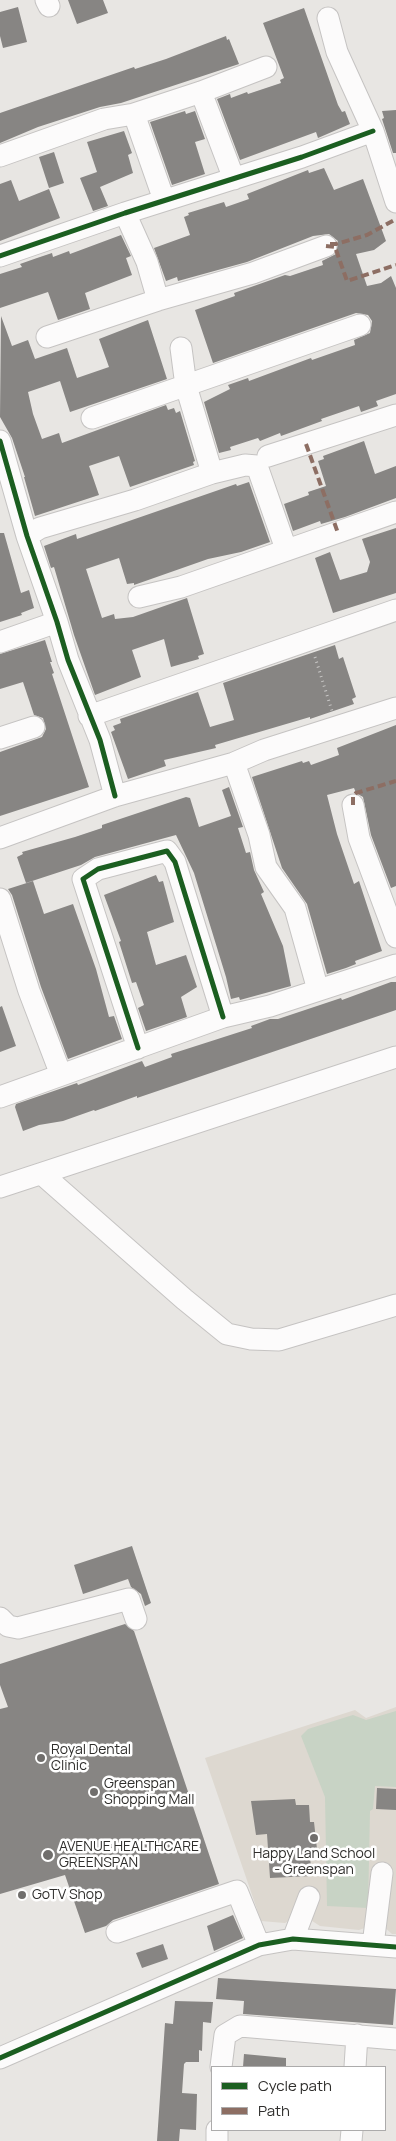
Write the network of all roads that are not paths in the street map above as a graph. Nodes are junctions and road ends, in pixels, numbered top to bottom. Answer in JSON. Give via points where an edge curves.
{"nodes":[{"id":1,"x":328,"y":18,"type":"dead end"},
{"id":2,"x":266,"y":67,"type":"dead end"},
{"id":3,"x":201,"y":92,"type":"junction"},
{"id":4,"x":134,"y":114,"type":"junction"},
{"id":5,"x":373,"y":131,"type":"junction"},
{"id":6,"x":0,"y":156,"type":"edge"},
{"id":7,"x":234,"y":179,"type":"junction"},
{"id":8,"x":164,"y":200,"type":"junction"},
{"id":9,"x":396,"y":202,"type":"edge"},
{"id":10,"x":125,"y":213,"type":"junction"},
{"id":11,"x":326,"y":246,"type":"dead end"},
{"id":12,"x":0,"y":256,"type":"edge"},
{"id":13,"x":158,"y":300,"type":"junction"},
{"id":14,"x":360,"y":325,"type":"dead end"},
{"id":15,"x":47,"y":337,"type":"dead end"},
{"id":16,"x":181,"y":348,"type":"dead end"},
{"id":17,"x":186,"y":386,"type":"junction"},
{"id":18,"x":396,"y":415,"type":"edge"},
{"id":19,"x":92,"y":418,"type":"dead end"},
{"id":20,"x":0,"y":441,"type":"edge"},
{"id":21,"x":268,"y":456,"type":"dead end"},
{"id":22,"x":212,"y":473,"type":"junction"},
{"id":23,"x":396,"y":512,"type":"edge"},
{"id":24,"x":27,"y":536,"type":"junction"},
{"id":25,"x":286,"y":549,"type":"junction"},
{"id":26,"x":139,"y":597,"type":"dead end"},
{"id":27,"x":396,"y":610,"type":"edge"},
{"id":28,"x":58,"y":622,"type":"junction"},
{"id":29,"x":0,"y":642,"type":"edge"},
{"id":30,"x":396,"y":708,"type":"edge"},
{"id":31,"x":89,"y":716,"type":"junction"},
{"id":32,"x":34,"y":727,"type":"dead end"},
{"id":33,"x":0,"y":738,"type":"edge"},
{"id":34,"x":234,"y":763,"type":"junction"},
{"id":35,"x":115,"y":796,"type":"junction"},
{"id":36,"x":353,"y":805,"type":"dead end"},
{"id":37,"x":0,"y":838,"type":"edge"},
{"id":38,"x":0,"y":899,"type":"edge"},
{"id":39,"x":396,"y":937,"type":"edge"},
{"id":40,"x":396,"y":966,"type":"edge"},
{"id":41,"x":318,"y":990,"type":"junction"},
{"id":42,"x":223,"y":1017,"type":"junction"},
{"id":43,"x":138,"y":1048,"type":"junction"},
{"id":44,"x":396,"y":1057,"type":"edge"},
{"id":45,"x":60,"y":1075,"type":"junction"},
{"id":46,"x":0,"y":1097,"type":"edge"},
{"id":47,"x":42,"y":1174,"type":"junction"},
{"id":48,"x":0,"y":1187,"type":"edge"},
{"id":49,"x":396,"y":1305,"type":"edge"},
{"id":50,"x":0,"y":1618,"type":"edge"},
{"id":51,"x":136,"y":1619,"type":"dead end"},
{"id":52,"x":382,"y":1873,"type":"dead end"},
{"id":53,"x":309,"y":1897,"type":"dead end"},
{"id":54,"x":117,"y":1932,"type":"dead end"},
{"id":55,"x":294,"y":1940,"type":"junction"},
{"id":56,"x":259,"y":1945,"type":"junction"},
{"id":57,"x":373,"y":1945,"type":"junction"},
{"id":58,"x":396,"y":1947,"type":"edge"},
{"id":59,"x":357,"y":2036,"type":"junction"},
{"id":60,"x":396,"y":2039,"type":"edge"},
{"id":61,"x":0,"y":2058,"type":"edge"},
{"id":62,"x":221,"y":2066,"type":"edge"},
{"id":63,"x":355,"y":2066,"type":"edge"}],
"edges":[{"from":1,"to":5,"type":"street","via":[[337,52]]},
{"from":2,"to":3,"type":"street"},
{"from":3,"to":4,"type":"street"},
{"from":3,"to":7,"type":"street"},
{"from":4,"to":6,"type":"street","via":[[104,119]]},
{"from":4,"to":8,"type":"street"},
{"from":5,"to":7,"type":"street"},
{"from":5,"to":9,"type":"street"},
{"from":7,"to":8,"type":"street"},
{"from":8,"to":10,"type":"street"},
{"from":10,"to":12,"type":"street"},
{"from":10,"to":13,"type":"street","via":[[147,262]]},
{"from":11,"to":13,"type":"street","via":[[253,274]]},
{"from":13,"to":15,"type":"street"},
{"from":14,"to":17,"type":"street"},
{"from":16,"to":17,"type":"street"},
{"from":17,"to":19,"type":"street"},
{"from":17,"to":22,"type":"street"},
{"from":18,"to":21,"type":"street"},
{"from":20,"to":24,"type":"street"},
{"from":22,"to":24,"type":"street","via":[[40,528]]},
{"from":22,"to":25,"type":"street","via":[[245,465],[257,466]]},
{"from":23,"to":25,"type":"street"},
{"from":24,"to":28,"type":"street"},
{"from":25,"to":26,"type":"street","via":[[181,587]]},
{"from":27,"to":31,"type":"street"},
{"from":28,"to":29,"type":"street"},
{"from":28,"to":31,"type":"street"},
{"from":30,"to":34,"type":"street","via":[[264,750]]},
{"from":31,"to":35,"type":"street","via":[[100,740]]},
{"from":32,"to":33,"type":"street"},
{"from":34,"to":35,"type":"street"},
{"from":34,"to":41,"type":"street","via":[[259,835],[266,867],[294,908]]},
{"from":35,"to":37,"type":"street"},
{"from":36,"to":39,"type":"street","via":[[359,838]]},
{"from":38,"to":45,"type":"street"},
{"from":40,"to":41,"type":"street"},
{"from":41,"to":42,"type":"street"},
{"from":42,"to":43,"type":"street"},
{"from":42,"to":43,"type":"street","via":[[175,862],[167,851],[98,869],[83,879]]},
{"from":43,"to":45,"type":"street"},
{"from":44,"to":47,"type":"street"},
{"from":45,"to":46,"type":"street"},
{"from":47,"to":48,"type":"street"},
{"from":47,"to":49,"type":"street","via":[[226,1334],[279,1340]]},
{"from":50,"to":51,"type":"street","via":[[8,1626],[18,1628],[129,1599]]},
{"from":52,"to":57,"type":"street"},
{"from":53,"to":55,"type":"street"},
{"from":54,"to":56,"type":"street","via":[[236,1891]]},
{"from":55,"to":56,"type":"street"},
{"from":55,"to":57,"type":"street"},
{"from":56,"to":61,"type":"street"},
{"from":57,"to":58,"type":"street"},
{"from":59,"to":60,"type":"street"},
{"from":59,"to":62,"type":"street","via":[[240,2026],[225,2035]]},
{"from":59,"to":63,"type":"street"}]}
